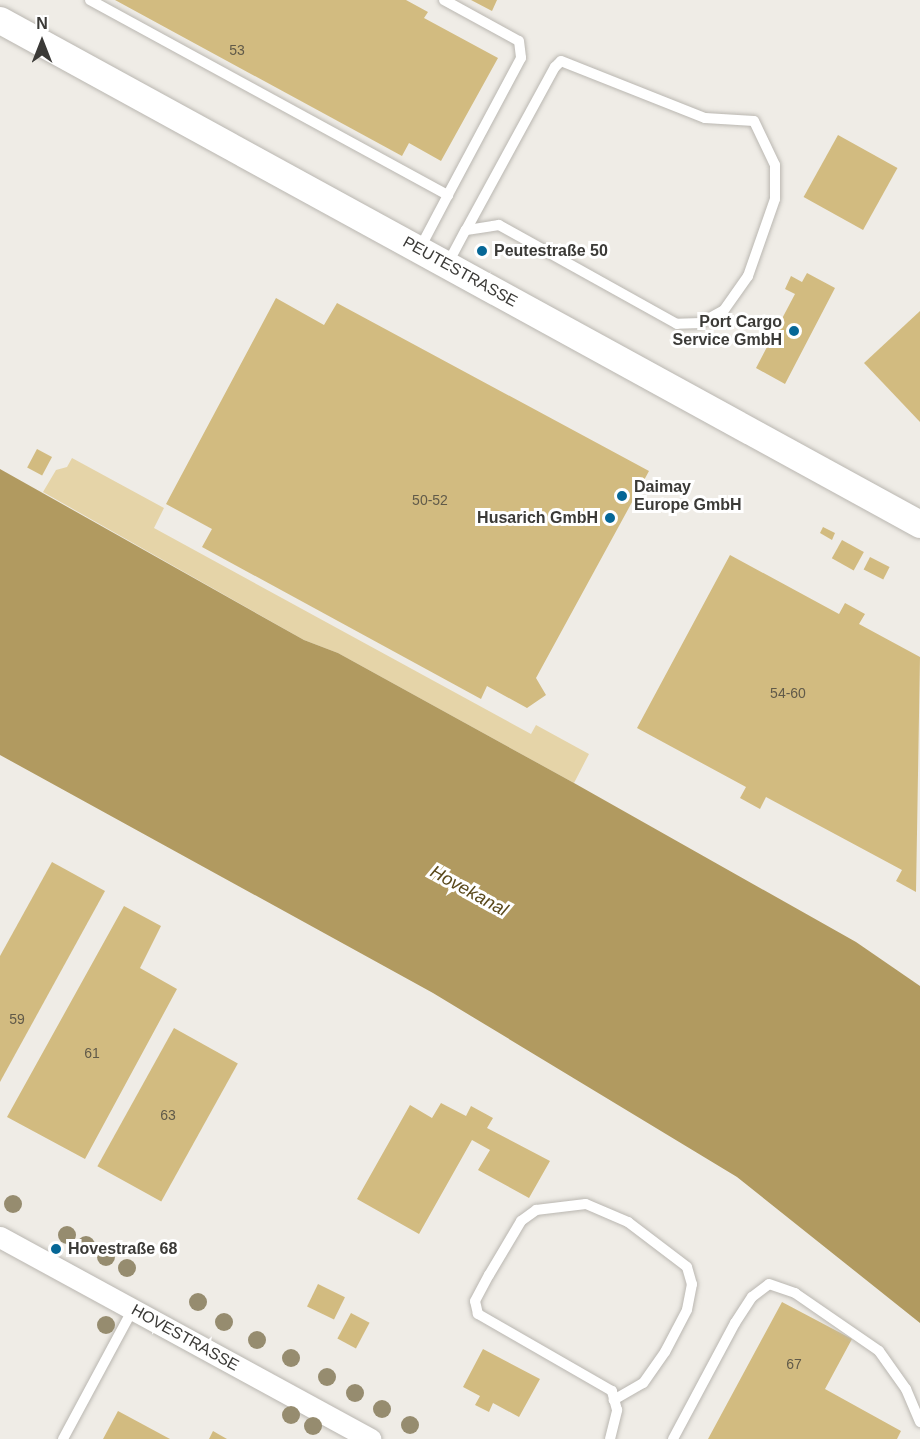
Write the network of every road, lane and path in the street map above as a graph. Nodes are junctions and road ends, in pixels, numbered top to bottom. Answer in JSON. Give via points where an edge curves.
{"nodes":[{"id":1,"x":90,"y":0,"type":"edge"},
{"id":2,"x":444,"y":0,"type":"edge"},
{"id":3,"x":0,"y":20,"type":"edge"},
{"id":4,"x":448,"y":195,"type":"junction"},
{"id":5,"x":466,"y":230,"type":"junction"},
{"id":6,"x":419,"y":250,"type":"junction"},
{"id":7,"x":447,"y":265,"type":"junction"},
{"id":8,"x":920,"y":524,"type":"edge"},
{"id":9,"x":0,"y":1237,"type":"edge"},
{"id":10,"x":133,"y":1309,"type":"junction"},
{"id":11,"x":614,"y":1400,"type":"junction"},
{"id":12,"x":920,"y":1422,"type":"edge"},
{"id":13,"x":63,"y":1439,"type":"edge"},
{"id":14,"x":370,"y":1439,"type":"edge"},
{"id":15,"x":610,"y":1439,"type":"edge"},
{"id":16,"x":673,"y":1439,"type":"edge"}],
"edges":[{"from":1,"to":4,"type":"lane"},
{"from":2,"to":4,"type":"lane","via":[[519,41],[521,58]]},
{"from":3,"to":6,"type":"street","name":"PEUTESTRASSE"},
{"from":4,"to":6,"type":"lane"},
{"from":5,"to":5,"type":"lane","via":[[561,61],[705,118],[754,121],[775,165],[775,198],[748,276],[724,310],[701,323],[677,324],[499,225]]},
{"from":5,"to":7,"type":"lane"},
{"from":6,"to":7,"type":"street","name":"PEUTESTRASSE"},
{"from":7,"to":8,"type":"street","name":"PEUTESTRASSE"},
{"from":9,"to":10,"type":"street","name":"HOVESTRASSE"},
{"from":10,"to":13,"type":"lane"},
{"from":10,"to":14,"type":"street","name":"HOVESTRASSE"},
{"from":11,"to":11,"type":"lane","via":[[612,1391],[591,1377],[478,1314],[475,1301],[489,1275],[521,1221],[537,1210],[586,1204],[628,1222],[687,1267],[692,1284],[687,1310],[665,1352],[643,1383]]},
{"from":11,"to":15,"type":"lane"},
{"from":12,"to":16,"type":"lane","via":[[906,1389],[879,1351],[795,1293],[769,1284],[752,1297],[735,1323]]}]}
